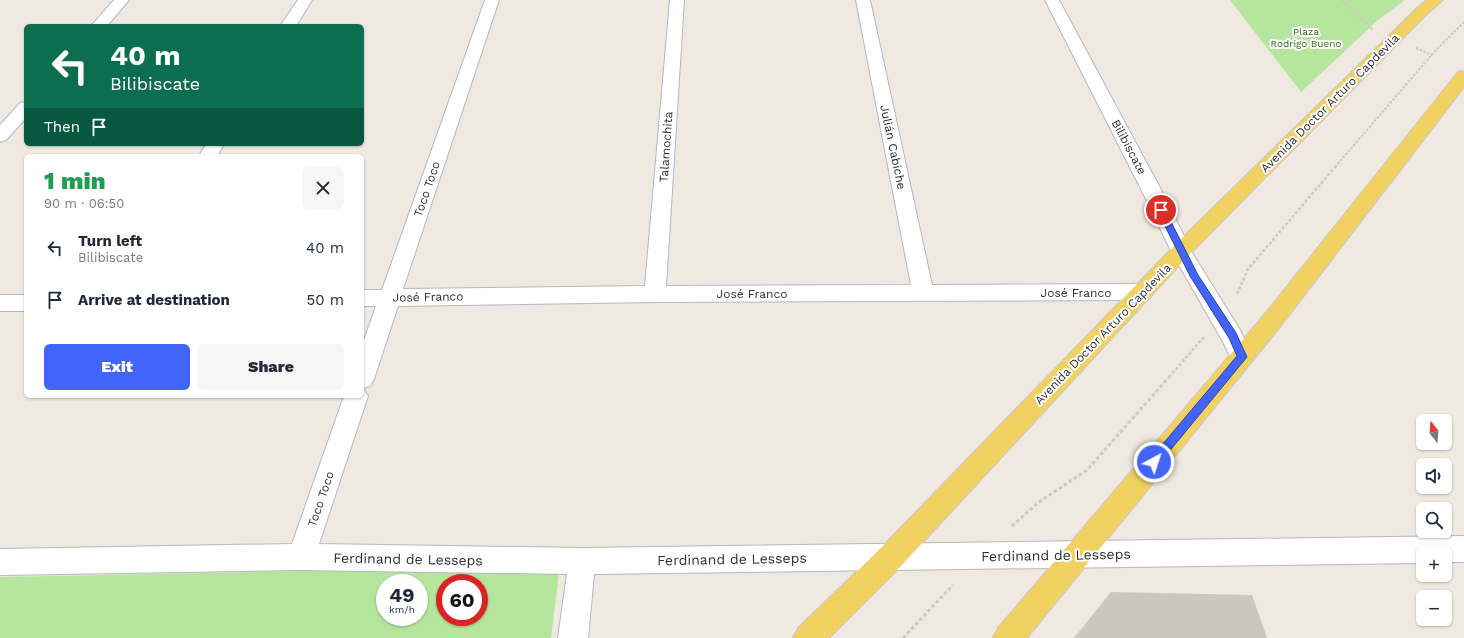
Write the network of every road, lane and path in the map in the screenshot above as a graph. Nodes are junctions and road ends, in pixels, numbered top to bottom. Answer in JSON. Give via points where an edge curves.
{"nodes":[{"id":1,"x":122,"y":0,"type":"edge"},
{"id":2,"x":305,"y":0,"type":"edge"},
{"id":3,"x":492,"y":0,"type":"edge"},
{"id":4,"x":677,"y":0,"type":"edge"},
{"id":5,"x":863,"y":0,"type":"edge"},
{"id":6,"x":1052,"y":0,"type":"edge"},
{"id":7,"x":1436,"y":0,"type":"edge"},
{"id":8,"x":1464,"y":22,"type":"edge"},
{"id":9,"x":101,"y":24,"type":"edge"},
{"id":10,"x":289,"y":24,"type":"edge"},
{"id":11,"x":1464,"y":76,"type":"edge"},
{"id":12,"x":24,"y":109,"type":"edge"},
{"id":13,"x":0,"y":136,"type":"edge"},
{"id":14,"x":1181,"y":251,"type":"junction"},
{"id":15,"x":1142,"y":292,"type":"junction"},
{"id":16,"x":923,"y":293,"type":"junction"},
{"id":17,"x":656,"y":294,"type":"junction"},
{"id":18,"x":390,"y":297,"type":"junction"},
{"id":19,"x":364,"y":298,"type":"edge"},
{"id":20,"x":0,"y":303,"type":"edge"},
{"id":21,"x":24,"y":303,"type":"edge"},
{"id":22,"x":1221,"y":318,"type":"junction"},
{"id":23,"x":1242,"y":357,"type":"junction"},
{"id":24,"x":364,"y":373,"type":"edge"},
{"id":25,"x":355,"y":398,"type":"edge"},
{"id":26,"x":1464,"y":549,"type":"edge"},
{"id":27,"x":1076,"y":555,"type":"junction"},
{"id":28,"x":980,"y":556,"type":"junction"},
{"id":29,"x":301,"y":557,"type":"junction"},
{"id":30,"x":891,"y":557,"type":"junction"},
{"id":31,"x":582,"y":561,"type":"junction"},
{"id":32,"x":0,"y":562,"type":"edge"},
{"id":33,"x":573,"y":638,"type":"edge"},
{"id":34,"x":808,"y":638,"type":"edge"},
{"id":35,"x":903,"y":638,"type":"edge"},
{"id":36,"x":1008,"y":638,"type":"edge"}],
"edges":[{"from":1,"to":9,"type":"street"},
{"from":2,"to":10,"type":"street"},
{"from":3,"to":18,"type":"street","name":"Toco Toco"},
{"from":4,"to":17,"type":"street","name":"Talamochita"},
{"from":5,"to":16,"type":"street","name":"Julián Cabiche"},
{"from":6,"to":14,"type":"street","name":"Bilibiscate"},
{"from":7,"to":14,"type":"main road","name":"Avenida Doctor Arturo Capdevila"},
{"from":8,"to":22,"type":"path","via":[[1436,50],[1248,269],[1232,304]]},
{"from":11,"to":23,"type":"main road"},
{"from":12,"to":13,"type":"street"},
{"from":14,"to":15,"type":"main road","name":"Avenida Doctor Arturo Capdevila"},
{"from":14,"to":22,"type":"street","name":"Bilibiscate"},
{"from":15,"to":16,"type":"street","name":"José Franco"},
{"from":15,"to":30,"type":"main road","name":"Avenida Doctor Arturo Capdevila"},
{"from":16,"to":17,"type":"street","name":"José Franco"},
{"from":17,"to":18,"type":"street","name":"José Franco"},
{"from":18,"to":19,"type":"street","name":"José Franco"},
{"from":18,"to":24,"type":"street","name":"Toco Toco"},
{"from":20,"to":21,"type":"street"},
{"from":22,"to":23,"type":"street","name":"Bilibiscate"},
{"from":22,"to":28,"type":"path","via":[[1087,470],[1039,502]]},
{"from":23,"to":27,"type":"main road"},
{"from":25,"to":29,"type":"street","name":"Toco Toco"},
{"from":26,"to":27,"type":"street","name":"Ferdinand de Lesseps"},
{"from":27,"to":28,"type":"street","name":"Ferdinand de Lesseps"},
{"from":27,"to":36,"type":"main road"},
{"from":28,"to":30,"type":"street","name":"Ferdinand de Lesseps"},
{"from":28,"to":35,"type":"path"},
{"from":29,"to":31,"type":"street","name":"Ferdinand de Lesseps"},
{"from":29,"to":32,"type":"street","name":"Ferdinand de Lesseps"},
{"from":30,"to":31,"type":"street","name":"Ferdinand de Lesseps"},
{"from":30,"to":34,"type":"main road","name":"Avenida Doctor Arturo Capdevila"},
{"from":31,"to":33,"type":"street"}]}
